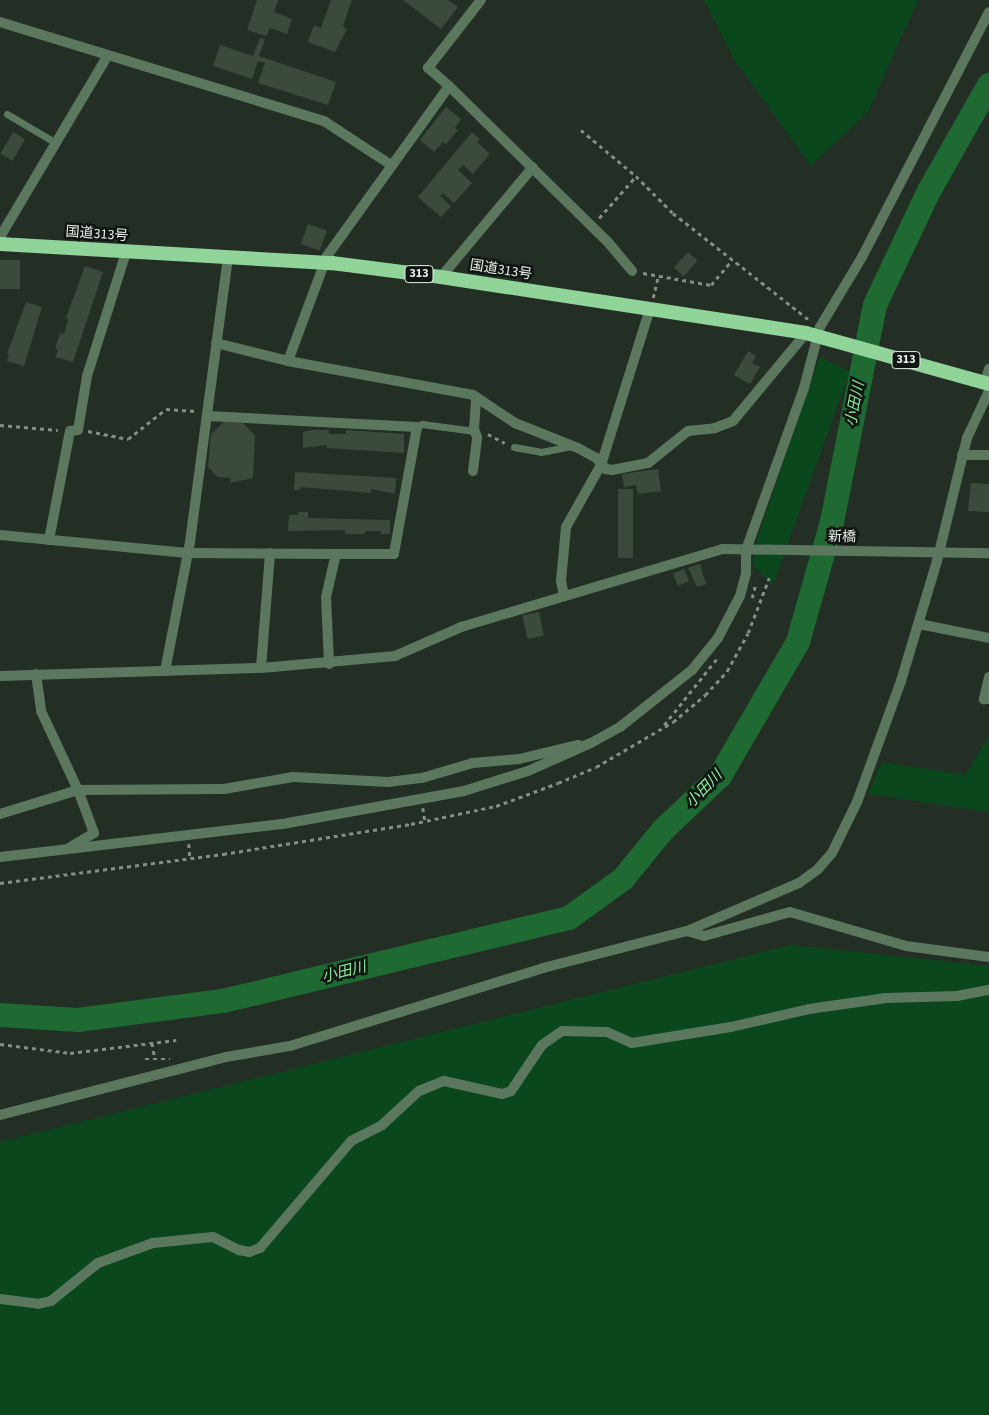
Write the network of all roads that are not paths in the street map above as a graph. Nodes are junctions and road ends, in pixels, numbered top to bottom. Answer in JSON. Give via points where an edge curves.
{"nodes":[{"id":1,"x":481,"y":0,"type":"edge"},
{"id":2,"x":989,"y":12,"type":"edge"},
{"id":3,"x":0,"y":22,"type":"edge"},
{"id":4,"x":106,"y":57,"type":"junction"},
{"id":5,"x":449,"y":86,"type":"junction"},
{"id":6,"x":7,"y":114,"type":"dead end"},
{"id":7,"x":56,"y":143,"type":"junction"},
{"id":8,"x":391,"y":165,"type":"junction"},
{"id":9,"x":533,"y":167,"type":"junction"},
{"id":10,"x":0,"y":238,"type":"edge"},
{"id":11,"x":0,"y":244,"type":"edge"},
{"id":12,"x":126,"y":252,"type":"junction"},
{"id":13,"x":228,"y":258,"type":"junction"},
{"id":14,"x":324,"y":263,"type":"junction"},
{"id":15,"x":632,"y":272,"type":"road end"},
{"id":16,"x":442,"y":277,"type":"junction"},
{"id":17,"x":650,"y":309,"type":"junction"},
{"id":18,"x":811,"y":334,"type":"junction"},
{"id":19,"x":216,"y":343,"type":"junction"},
{"id":20,"x":288,"y":361,"type":"junction"},
{"id":21,"x":986,"y":381,"type":"edge"},
{"id":22,"x":476,"y":397,"type":"junction"},
{"id":23,"x":205,"y":414,"type":"junction"},
{"id":24,"x":417,"y":427,"type":"junction"},
{"id":25,"x":479,"y":432,"type":"junction"},
{"id":26,"x":572,"y":446,"type":"junction"},
{"id":27,"x":514,"y":447,"type":"road end"},
{"id":28,"x":962,"y":455,"type":"junction"},
{"id":29,"x":989,"y":455,"type":"edge"},
{"id":30,"x":601,"y":465,"type":"junction"},
{"id":31,"x":474,"y":471,"type":"dead end"},
{"id":32,"x":0,"y":535,"type":"edge"},
{"id":33,"x":48,"y":540,"type":"junction"},
{"id":34,"x":750,"y":549,"type":"junction"},
{"id":35,"x":933,"y":552,"type":"junction"},
{"id":36,"x":187,"y":553,"type":"junction"},
{"id":37,"x":270,"y":553,"type":"junction"},
{"id":38,"x":989,"y":553,"type":"edge"},
{"id":39,"x":336,"y":554,"type":"junction"},
{"id":40,"x":564,"y":596,"type":"junction"},
{"id":41,"x":919,"y":624,"type":"junction"},
{"id":42,"x":989,"y":638,"type":"edge"},
{"id":43,"x":329,"y":664,"type":"junction"},
{"id":44,"x":261,"y":668,"type":"junction"},
{"id":45,"x":165,"y":671,"type":"junction"},
{"id":46,"x":36,"y":674,"type":"junction"},
{"id":47,"x":0,"y":676,"type":"edge"},
{"id":48,"x":989,"y":677,"type":"edge"},
{"id":49,"x":989,"y":700,"type":"edge"},
{"id":50,"x":591,"y":743,"type":"junction"},
{"id":51,"x":78,"y":790,"type":"junction"},
{"id":52,"x":0,"y":814,"type":"edge"},
{"id":53,"x":67,"y":850,"type":"junction"},
{"id":54,"x":0,"y":857,"type":"edge"},
{"id":55,"x":687,"y":931,"type":"junction"},
{"id":56,"x":989,"y":957,"type":"edge"},
{"id":57,"x":989,"y":990,"type":"edge"},
{"id":58,"x":0,"y":1115,"type":"edge"},
{"id":59,"x":0,"y":1299,"type":"edge"}],
"edges":[{"from":1,"to":5,"type":"street","via":[[428,68]]},
{"from":2,"to":18,"type":"street","via":[[862,257]]},
{"from":3,"to":4,"type":"street"},
{"from":4,"to":7,"type":"street"},
{"from":4,"to":8,"type":"street","via":[[324,121]]},
{"from":5,"to":8,"type":"street"},
{"from":5,"to":9,"type":"street"},
{"from":6,"to":7,"type":"lane"},
{"from":7,"to":10,"type":"street"},
{"from":8,"to":14,"type":"street"},
{"from":9,"to":15,"type":"street"},
{"from":9,"to":16,"type":"street"},
{"from":11,"to":12,"type":"highway","name":"国道313号","number":"313"},
{"from":12,"to":13,"type":"highway","name":"国道313号","number":"313"},
{"from":12,"to":33,"type":"street","via":[[88,376]]},
{"from":13,"to":14,"type":"highway","name":"国道313号","number":"313"},
{"from":13,"to":19,"type":"street"},
{"from":14,"to":16,"type":"highway","name":"国道313号","number":"313"},
{"from":14,"to":20,"type":"street"},
{"from":16,"to":17,"type":"highway","name":"国道313号","number":"313"},
{"from":17,"to":18,"type":"highway","name":"国道313号","number":"313"},
{"from":17,"to":30,"type":"street"},
{"from":18,"to":21,"type":"highway","name":"国道313号","number":"313"},
{"from":18,"to":30,"type":"street","via":[[733,421],[715,428],[688,431],[657,458],[639,466],[612,470]]},
{"from":18,"to":34,"type":"street","via":[[801,397]]},
{"from":19,"to":20,"type":"street"},
{"from":19,"to":23,"type":"street"},
{"from":20,"to":22,"type":"street"},
{"from":21,"to":28,"type":"street"},
{"from":22,"to":25,"type":"street"},
{"from":22,"to":26,"type":"street","via":[[515,423]]},
{"from":23,"to":24,"type":"street"},
{"from":23,"to":36,"type":"street"},
{"from":24,"to":25,"type":"lane","via":[[422,424]]},
{"from":24,"to":39,"type":"street","via":[[394,554]]},
{"from":25,"to":31,"type":"street"},
{"from":26,"to":27,"type":"lane","via":[[541,452]]},
{"from":26,"to":30,"type":"street","via":[[596,458]]},
{"from":28,"to":29,"type":"street"},
{"from":28,"to":35,"type":"street"},
{"from":30,"to":40,"type":"street","via":[[566,527],[561,581]]},
{"from":32,"to":33,"type":"street"},
{"from":33,"to":36,"type":"street"},
{"from":34,"to":35,"type":"street","name":"新橋"},
{"from":34,"to":40,"type":"street","name":"新橋","via":[[724,549]]},
{"from":34,"to":50,"type":"street","via":[[740,596],[713,645],[692,670],[620,727]]},
{"from":35,"to":38,"type":"street","name":"新橋"},
{"from":35,"to":41,"type":"street"},
{"from":36,"to":37,"type":"street"},
{"from":36,"to":45,"type":"street"},
{"from":37,"to":39,"type":"street"},
{"from":37,"to":44,"type":"street"},
{"from":39,"to":43,"type":"street","via":[[326,597]]},
{"from":40,"to":43,"type":"street","name":"新橋","via":[[461,627],[395,656]]},
{"from":41,"to":42,"type":"street"},
{"from":41,"to":55,"type":"street","via":[[857,802],[832,853],[799,883]]},
{"from":43,"to":44,"type":"street","name":"新橋"},
{"from":44,"to":45,"type":"street","name":"新橋"},
{"from":45,"to":46,"type":"street","name":"新橋"},
{"from":46,"to":47,"type":"street","name":"新橋"},
{"from":46,"to":51,"type":"street","via":[[41,711]]},
{"from":48,"to":49,"type":"street","via":[[984,699]]},
{"from":50,"to":51,"type":"street","via":[[555,748],[519,759],[473,762],[422,778],[388,782],[293,777],[224,789]]},
{"from":50,"to":53,"type":"street","via":[[528,770],[464,791],[379,809]]},
{"from":51,"to":52,"type":"street"},
{"from":51,"to":53,"type":"street","via":[[94,833]]},
{"from":53,"to":54,"type":"street"},
{"from":55,"to":56,"type":"street","via":[[704,936],[790,912],[906,946]]},
{"from":55,"to":58,"type":"street","via":[[543,968],[290,1046],[226,1057]]},
{"from":57,"to":59,"type":"street","via":[[957,996],[886,998],[809,1009],[731,1027],[632,1042],[607,1032],[562,1030],[542,1045],[511,1091],[502,1094],[444,1081],[419,1091],[382,1125],[351,1141],[260,1248],[249,1252],[239,1250],[213,1236],[153,1243],[98,1263],[51,1300],[38,1304]]}]}
